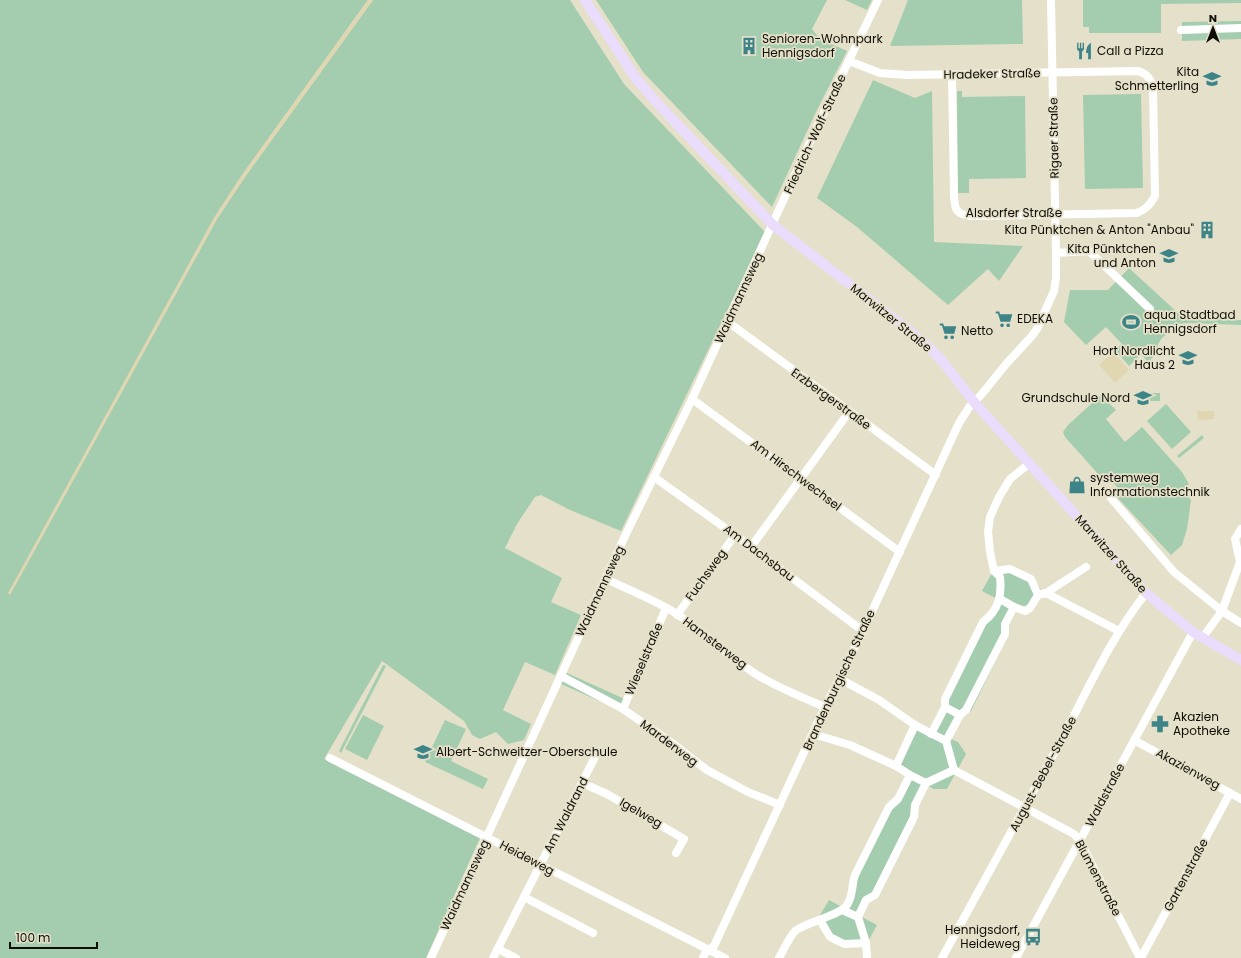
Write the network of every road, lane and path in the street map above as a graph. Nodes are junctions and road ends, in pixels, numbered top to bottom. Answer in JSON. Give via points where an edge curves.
{"nodes":[{"id":1,"x":585,"y":0,"type":"edge"},
{"id":2,"x":878,"y":0,"type":"edge"},
{"id":3,"x":1051,"y":0,"type":"edge"},
{"id":4,"x":1241,"y":28,"type":"edge"},
{"id":5,"x":1181,"y":30,"type":"dead end"},
{"id":6,"x":849,"y":62,"type":"junction"},
{"id":7,"x":1052,"y":72,"type":"junction"},
{"id":8,"x":952,"y":74,"type":"junction"},
{"id":9,"x":1137,"y":213,"type":"joint"},
{"id":10,"x":1056,"y":214,"type":"junction"},
{"id":11,"x":773,"y":225,"type":"junction"},
{"id":12,"x":1056,"y":253,"type":"junction"},
{"id":13,"x":1150,"y":310,"type":"dead end"},
{"id":14,"x":728,"y":322,"type":"junction"},
{"id":15,"x":692,"y":399,"type":"junction"},
{"id":16,"x":974,"y":402,"type":"junction"},
{"id":17,"x":849,"y":412,"type":"junction"},
{"id":18,"x":1030,"y":463,"type":"junction"},
{"id":19,"x":936,"y":475,"type":"junction"},
{"id":20,"x":654,"y":477,"type":"junction"},
{"id":21,"x":801,"y":478,"type":"junction"},
{"id":22,"x":1111,"y":498,"type":"dead end"},
{"id":23,"x":1241,"y":529,"type":"edge"},
{"id":24,"x":735,"y":536,"type":"junction"},
{"id":25,"x":751,"y":547,"type":"junction"},
{"id":26,"x":900,"y":552,"type":"junction"},
{"id":27,"x":1086,"y":567,"type":"dead end"},
{"id":28,"x":994,"y":571,"type":"junction"},
{"id":29,"x":606,"y":579,"type":"junction"},
{"id":30,"x":1146,"y":593,"type":"junction"},
{"id":31,"x":1042,"y":594,"type":"junction"},
{"id":32,"x":1000,"y":599,"type":"junction"},
{"id":33,"x":1014,"y":607,"type":"junction"},
{"id":34,"x":666,"y":608,"type":"junction"},
{"id":35,"x":1222,"y":611,"type":"junction"},
{"id":36,"x":677,"y":615,"type":"junction"},
{"id":37,"x":1241,"y":623,"type":"edge"},
{"id":38,"x":863,"y":631,"type":"junction"},
{"id":39,"x":1119,"y":631,"type":"junction"},
{"id":40,"x":1193,"y":632,"type":"junction"},
{"id":41,"x":1203,"y":637,"type":"junction"},
{"id":42,"x":1241,"y":660,"type":"edge"},
{"id":43,"x":561,"y":676,"type":"junction"},
{"id":44,"x":840,"y":679,"type":"junction"},
{"id":45,"x":825,"y":707,"type":"junction"},
{"id":46,"x":945,"y":707,"type":"junction"},
{"id":47,"x":623,"y":709,"type":"junction"},
{"id":48,"x":960,"y":715,"type":"junction"},
{"id":49,"x":915,"y":725,"type":"junction"},
{"id":50,"x":813,"y":734,"type":"junction"},
{"id":51,"x":931,"y":734,"type":"junction"},
{"id":52,"x":1134,"y":740,"type":"junction"},
{"id":53,"x":946,"y":741,"type":"junction"},
{"id":54,"x":596,"y":755,"type":"dead end"},
{"id":55,"x":330,"y":758,"type":"dead end"},
{"id":56,"x":896,"y":766,"type":"junction"},
{"id":57,"x":954,"y":770,"type":"junction"},
{"id":58,"x":910,"y":775,"type":"junction"},
{"id":59,"x":582,"y":783,"type":"junction"},
{"id":60,"x":926,"y":783,"type":"junction"},
{"id":61,"x":1230,"y":793,"type":"junction"},
{"id":62,"x":1241,"y":799,"type":"edge"},
{"id":63,"x":780,"y":805,"type":"junction"},
{"id":64,"x":1025,"y":808,"type":"junction"},
{"id":65,"x":487,"y":837,"type":"junction"},
{"id":66,"x":1080,"y":841,"type":"junction"},
{"id":67,"x":676,"y":853,"type":"dead end"},
{"id":68,"x":540,"y":865,"type":"junction"},
{"id":69,"x":524,"y":897,"type":"junction"},
{"id":70,"x":842,"y":910,"type":"junction"},
{"id":71,"x":858,"y":917,"type":"junction"},
{"id":72,"x":820,"y":920,"type":"junction"},
{"id":73,"x":593,"y":933,"type":"dead end"},
{"id":74,"x":866,"y":943,"type":"junction"},
{"id":75,"x":498,"y":949,"type":"junction"},
{"id":76,"x":710,"y":949,"type":"junction"},
{"id":77,"x":431,"y":958,"type":"edge"},
{"id":78,"x":493,"y":958,"type":"edge"},
{"id":79,"x":516,"y":958,"type":"edge"},
{"id":80,"x":703,"y":958,"type":"edge"},
{"id":81,"x":725,"y":958,"type":"edge"},
{"id":82,"x":779,"y":958,"type":"edge"},
{"id":83,"x":867,"y":958,"type":"edge"},
{"id":84,"x":942,"y":958,"type":"edge"},
{"id":85,"x":1016,"y":958,"type":"edge"},
{"id":86,"x":1141,"y":958,"type":"edge"}],
"edges":[{"from":1,"to":11,"type":"main road","name":"Marwitzer Straße","via":[[635,77]]},
{"from":2,"to":6,"type":"street","name":"Friedrich-Wolf-Straße"},
{"from":3,"to":7,"type":"street","name":"Rigaer Straße"},
{"from":4,"to":5,"type":"street"},
{"from":6,"to":8,"type":"street","name":"Hradeker Straße","via":[[880,73]]},
{"from":6,"to":11,"type":"street","name":"Friedrich-Wolf-Straße"},
{"from":7,"to":8,"type":"street","name":"Hradeker Straße"},
{"from":7,"to":9,"type":"street","name":"Hradeker Straße","via":[[1138,71],[1146,74],[1151,80],[1155,196],[1150,205]]},
{"from":7,"to":10,"type":"street","name":"Rigaer Straße"},
{"from":8,"to":10,"type":"street","name":"Alsdorfer Straße","via":[[954,196],[957,212],[970,216]]},
{"from":9,"to":10,"type":"street","name":"Alsdorfer Straße"},
{"from":10,"to":12,"type":"street","name":"Rigaer Straße"},
{"from":11,"to":14,"type":"street","name":"Waidmannsweg"},
{"from":11,"to":16,"type":"main road","name":"Marwitzer Straße","via":[[929,347]]},
{"from":12,"to":13,"type":"street","via":[[1089,251]]},
{"from":12,"to":16,"type":"street","name":"Rigaer Straße","via":[[1054,291],[1037,329],[1032,338]]},
{"from":14,"to":15,"type":"street","name":"Waidmannsweg"},
{"from":14,"to":17,"type":"street","name":"Erzbergerstraße"},
{"from":15,"to":20,"type":"street","name":"Waidmannsweg"},
{"from":15,"to":21,"type":"street","name":"Am Hirschwechsel"},
{"from":16,"to":18,"type":"main road","name":"Marwitzer Straße"},
{"from":16,"to":19,"type":"street","name":"Brandenburgische Straße","via":[[966,410]]},
{"from":17,"to":19,"type":"street","name":"Erzbergerstraße"},
{"from":17,"to":21,"type":"street"},
{"from":18,"to":28,"type":"street","via":[[1010,479],[990,518],[989,541]]},
{"from":18,"to":30,"type":"main road","name":"Marwitzer Straße"},
{"from":19,"to":26,"type":"street","name":"Brandenburgische Straße"},
{"from":20,"to":24,"type":"street","name":"Am Dachsbau"},
{"from":20,"to":29,"type":"street","name":"Waidmannsweg"},
{"from":21,"to":25,"type":"street"},
{"from":21,"to":26,"type":"street","name":"Am Hirschwechsel"},
{"from":22,"to":35,"type":"street","via":[[1174,572]]},
{"from":23,"to":35,"type":"street","via":[[1235,539],[1240,562]]},
{"from":24,"to":25,"type":"street","name":"Am Dachsbau"},
{"from":24,"to":36,"type":"street","name":"Fuchsweg"},
{"from":25,"to":38,"type":"street","name":"Am Dachsbau"},
{"from":26,"to":38,"type":"street","name":"Brandenburgische Straße"},
{"from":27,"to":31,"type":"street"},
{"from":28,"to":31,"type":"street","via":[[1010,569],[1031,579]]},
{"from":28,"to":32,"type":"street","via":[[1000,577]]},
{"from":29,"to":34,"type":"street","name":"Hamsterweg"},
{"from":29,"to":43,"type":"street","name":"Waidmannsweg"},
{"from":30,"to":39,"type":"street","name":"August-Bebel-Straße","via":[[1130,612]]},
{"from":30,"to":40,"type":"main road","name":"Marwitzer Straße"},
{"from":31,"to":33,"type":"street","via":[[1025,611]]},
{"from":31,"to":39,"type":"street"},
{"from":32,"to":33,"type":"street"},
{"from":32,"to":46,"type":"street","via":[[991,617],[983,622],[945,698]]},
{"from":33,"to":48,"type":"street","via":[[1005,624],[1005,634],[966,710]]},
{"from":34,"to":36,"type":"street","name":"Hamsterweg"},
{"from":34,"to":47,"type":"street","name":"Wieselstraße"},
{"from":35,"to":37,"type":"street"},
{"from":35,"to":41,"type":"street"},
{"from":36,"to":45,"type":"street","name":"Hamsterweg","via":[[753,672]]},
{"from":38,"to":44,"type":"street","name":"Brandenburgische Straße"},
{"from":39,"to":64,"type":"street","name":"August-Bebel-Straße"},
{"from":40,"to":41,"type":"main road","name":"Marwitzer Straße"},
{"from":40,"to":52,"type":"street","name":"Waldstraße"},
{"from":41,"to":42,"type":"main road","name":"Marwitzer Straße"},
{"from":43,"to":47,"type":"street","name":"Marderweg"},
{"from":43,"to":65,"type":"street","name":"Waidmannsweg"},
{"from":44,"to":45,"type":"street","name":"Brandenburgische Straße"},
{"from":44,"to":49,"type":"street","via":[[879,700]]},
{"from":45,"to":50,"type":"street","name":"Brandenburgische Straße"},
{"from":46,"to":48,"type":"street"},
{"from":46,"to":51,"type":"street"},
{"from":47,"to":63,"type":"street","name":"Marderweg","via":[[706,770]]},
{"from":48,"to":53,"type":"street"},
{"from":49,"to":51,"type":"street"},
{"from":49,"to":56,"type":"street"},
{"from":50,"to":56,"type":"street","via":[[850,745]]},
{"from":50,"to":63,"type":"street","name":"Brandenburgische Straße"},
{"from":51,"to":53,"type":"street"},
{"from":52,"to":61,"type":"street","name":"Akazienweg"},
{"from":52,"to":66,"type":"street","name":"Waldstraße"},
{"from":53,"to":57,"type":"street"},
{"from":54,"to":59,"type":"street","name":"Am Waldrand"},
{"from":55,"to":65,"type":"street","name":"Heideweg"},
{"from":56,"to":58,"type":"street"},
{"from":57,"to":60,"type":"street"},
{"from":57,"to":64,"type":"street","name":"Blumenstraße"},
{"from":58,"to":60,"type":"street"},
{"from":58,"to":70,"type":"street","via":[[898,799],[889,807],[855,875],[852,884],[853,894]]},
{"from":59,"to":67,"type":"street","name":"Igelweg","via":[[608,794],[685,836]]},
{"from":59,"to":68,"type":"street","name":"Am Waldrand"},
{"from":60,"to":71,"type":"street","via":[[915,805],[914,817],[886,874],[875,895],[866,900]]},
{"from":61,"to":62,"type":"street","name":"Akazienweg"},
{"from":61,"to":86,"type":"street","name":"Gartenstraße"},
{"from":63,"to":76,"type":"street","name":"Brandenburgische Straße","via":[[714,946]]},
{"from":64,"to":66,"type":"street","name":"Blumenstraße","via":[[1074,834]]},
{"from":64,"to":84,"type":"street","name":"August-Bebel-Straße"},
{"from":65,"to":68,"type":"street","name":"Heideweg"},
{"from":65,"to":77,"type":"street","name":"Waidmannsweg"},
{"from":66,"to":85,"type":"street","name":"Waldstraße"},
{"from":66,"to":86,"type":"street","name":"Blumenstraße"},
{"from":68,"to":69,"type":"street","name":"Am Waldrand"},
{"from":68,"to":76,"type":"street","name":"Heideweg"},
{"from":69,"to":73,"type":"street"},
{"from":69,"to":75,"type":"street","name":"Am Waldrand"},
{"from":70,"to":71,"type":"street"},
{"from":70,"to":72,"type":"street"},
{"from":71,"to":74,"type":"street"},
{"from":72,"to":74,"type":"street","via":[[830,937],[844,944]]},
{"from":72,"to":82,"type":"street","via":[[794,932]]},
{"from":74,"to":83,"type":"street"},
{"from":75,"to":78,"type":"street","name":"Am Waldrand"},
{"from":75,"to":79,"type":"street"},
{"from":76,"to":80,"type":"street","name":"Brandenburgische Straße"},
{"from":76,"to":81,"type":"street","name":"Heideweg"}]}
